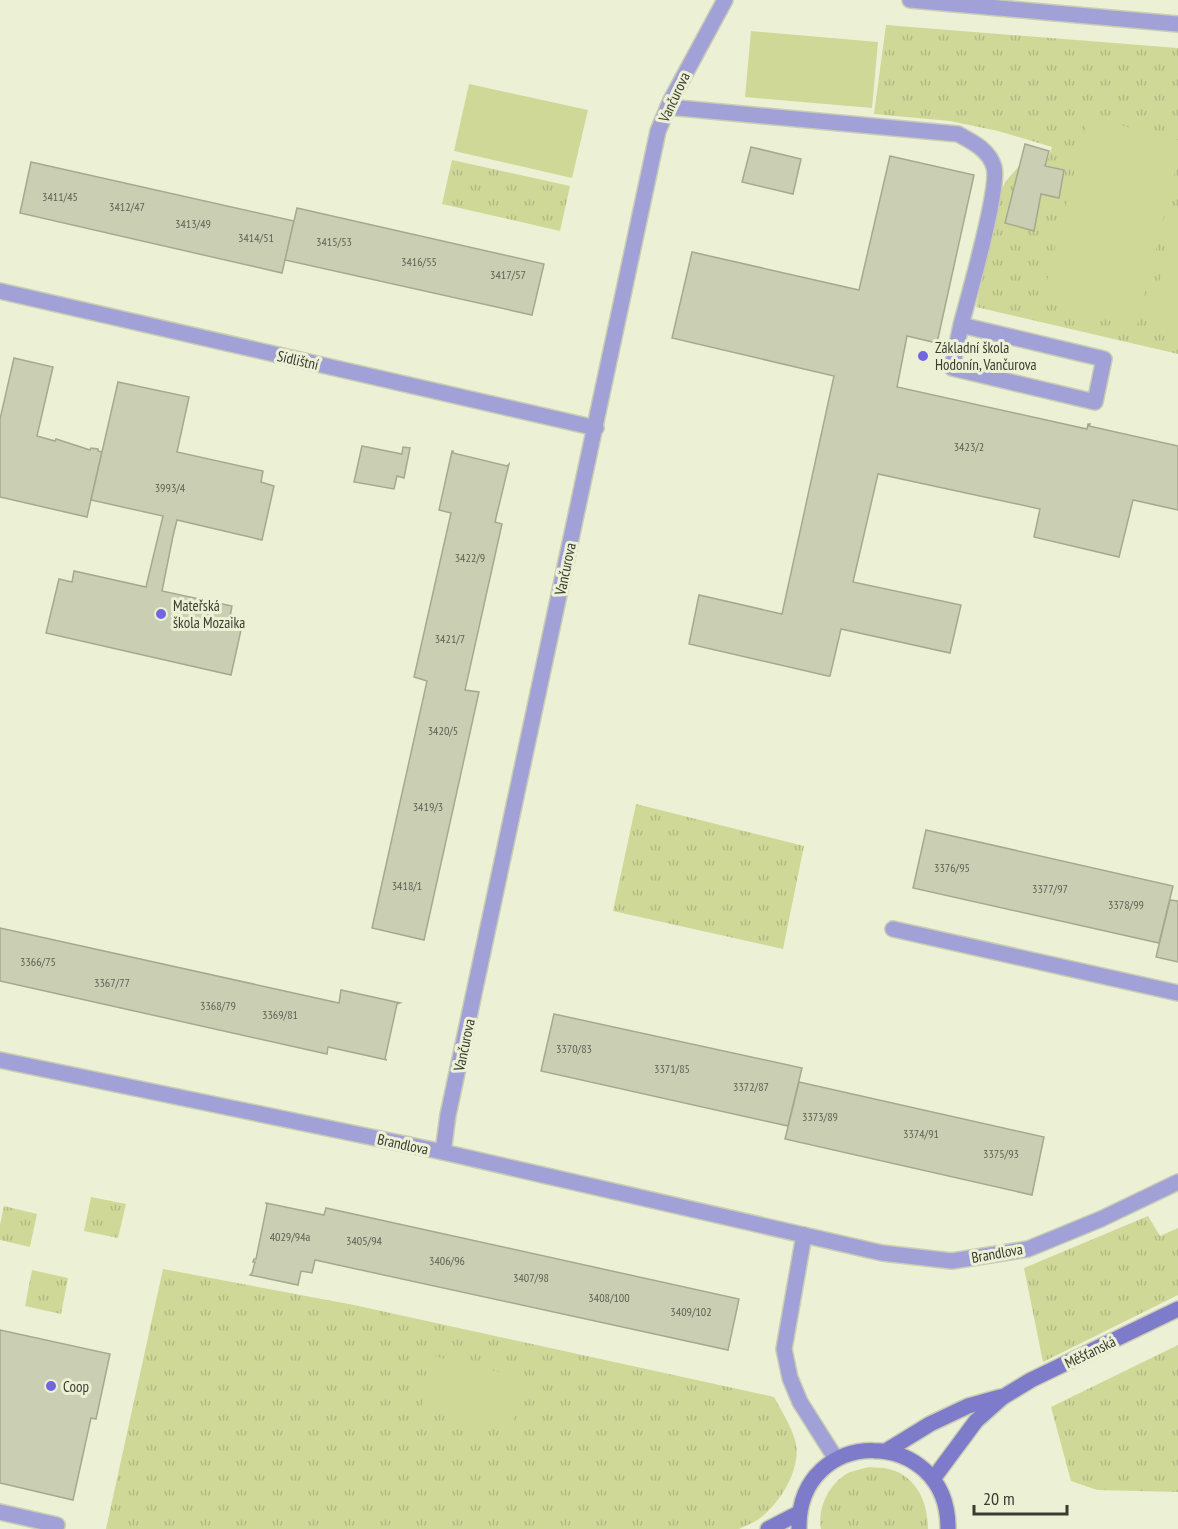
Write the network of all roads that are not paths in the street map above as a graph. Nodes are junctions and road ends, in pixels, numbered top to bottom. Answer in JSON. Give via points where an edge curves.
{"nodes":[{"id":1,"x":725,"y":0,"type":"edge"},
{"id":2,"x":910,"y":0,"type":"edge"},
{"id":3,"x":1178,"y":24,"type":"edge"},
{"id":4,"x":668,"y":107,"type":"junction"},
{"id":5,"x":0,"y":291,"type":"edge"},
{"id":6,"x":961,"y":325,"type":"junction"},
{"id":7,"x":596,"y":428,"type":"junction"},
{"id":8,"x":893,"y":928,"type":"dead end"},
{"id":9,"x":1178,"y":993,"type":"edge"},
{"id":10,"x":0,"y":1060,"type":"edge"},
{"id":11,"x":443,"y":1152,"type":"junction"},
{"id":12,"x":1178,"y":1182,"type":"edge"},
{"id":13,"x":804,"y":1235,"type":"junction"},
{"id":14,"x":1178,"y":1309,"type":"edge"},
{"id":15,"x":1003,"y":1397,"type":"junction"},
{"id":16,"x":886,"y":1450,"type":"junction"},
{"id":17,"x":836,"y":1460,"type":"junction"},
{"id":18,"x":933,"y":1479,"type":"junction"},
{"id":19,"x":0,"y":1512,"type":"edge"},
{"id":20,"x":799,"y":1521,"type":"edge"},
{"id":21,"x":57,"y":1525,"type":"dead end"},
{"id":22,"x":768,"y":1529,"type":"edge"},
{"id":23,"x":948,"y":1529,"type":"edge"}],
"edges":[{"from":1,"to":4,"type":"street","name":"Vančurova"},
{"from":2,"to":3,"type":"street"},
{"from":4,"to":6,"type":"street","via":[[958,134],[981,146],[995,168],[994,193]]},
{"from":4,"to":7,"type":"street","name":"Vančurova","via":[[658,131]]},
{"from":5,"to":7,"type":"street","name":"Sídlištní"},
{"from":6,"to":6,"type":"street","via":[[1104,359],[1095,402],[952,368]]},
{"from":7,"to":11,"type":"street","name":"Vančurova"},
{"from":8,"to":9,"type":"street"},
{"from":10,"to":11,"type":"street","name":"Brandlova"},
{"from":11,"to":13,"type":"street","name":"Brandlova"},
{"from":12,"to":13,"type":"street","name":"Brandlova","via":[[1028,1248],[952,1261],[882,1253]]},
{"from":13,"to":17,"type":"street","via":[[784,1349],[800,1402]]},
{"from":14,"to":15,"type":"main road","name":"Měšťanská"},
{"from":15,"to":16,"type":"main road","name":"Měšťanská","via":[[968,1406]]},
{"from":15,"to":18,"type":"main road","name":"Měšťanská","via":[[976,1421]]},
{"from":16,"to":17,"type":"main road","name":"Měšťanská","via":[[852,1452]]},
{"from":16,"to":18,"type":"main road","name":"Měšťanská","via":[[904,1456]]},
{"from":17,"to":20,"type":"main road","name":"Měšťanská","via":[[818,1473],[806,1492]]},
{"from":18,"to":23,"type":"main road","name":"Měšťanská","via":[[943,1496]]},
{"from":19,"to":21,"type":"street"},
{"from":20,"to":22,"type":"main road","name":"Měšťanská"}]}
